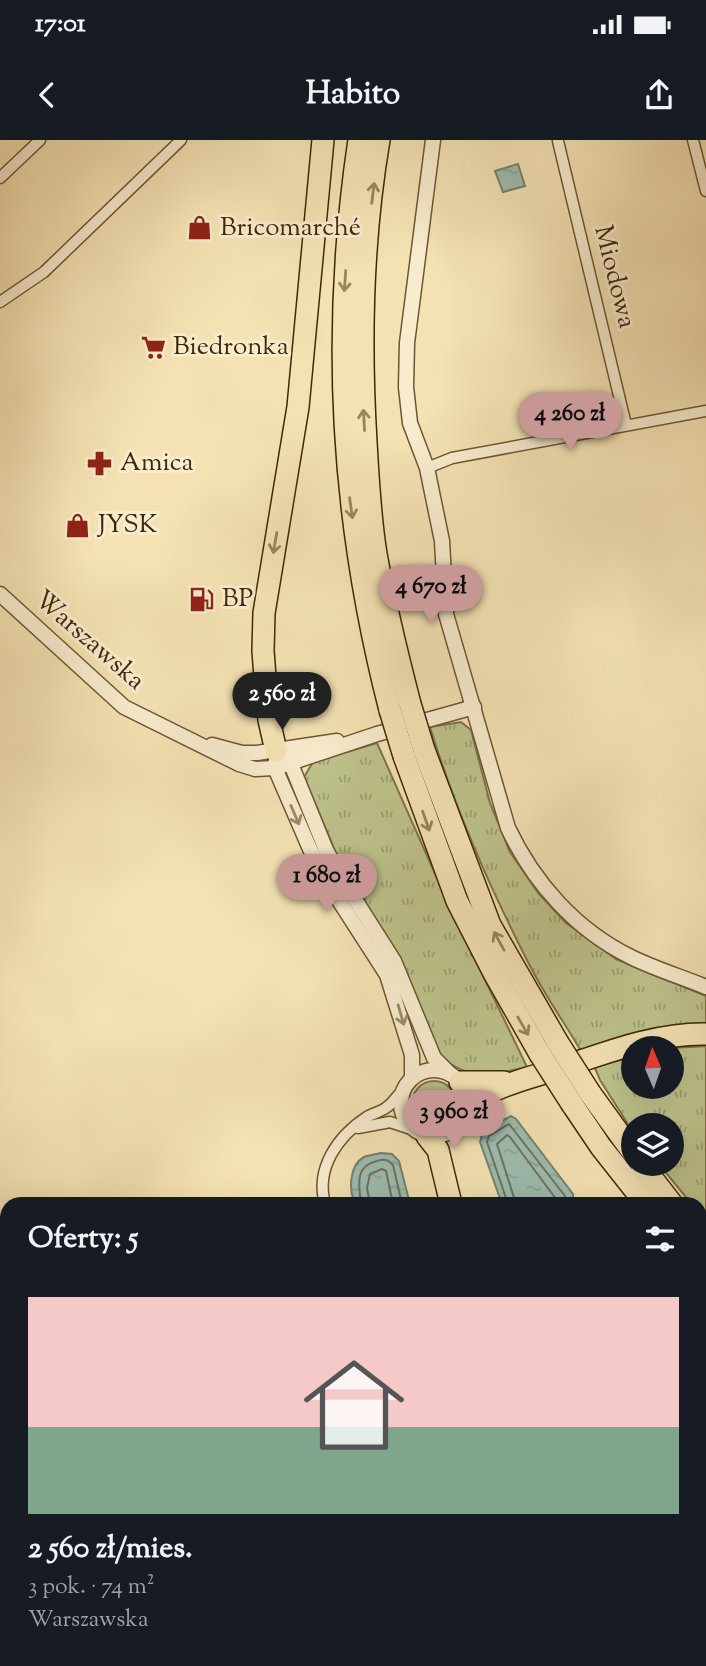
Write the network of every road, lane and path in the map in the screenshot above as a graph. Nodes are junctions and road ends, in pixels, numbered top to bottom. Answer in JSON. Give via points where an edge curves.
{"nodes":[{"id":1,"x":40,"y":140,"type":"edge"},
{"id":2,"x":181,"y":140,"type":"edge"},
{"id":3,"x":323,"y":140,"type":"edge"},
{"id":4,"x":359,"y":140,"type":"edge"},
{"id":5,"x":379,"y":140,"type":"edge"},
{"id":6,"x":433,"y":140,"type":"edge"},
{"id":7,"x":693,"y":140,"type":"edge"},
{"id":8,"x":558,"y":141,"type":"edge"},
{"id":9,"x":0,"y":178,"type":"edge"},
{"id":10,"x":706,"y":191,"type":"edge"},
{"id":11,"x":0,"y":302,"type":"edge"},
{"id":12,"x":706,"y":411,"type":"edge"},
{"id":13,"x":626,"y":425,"type":"junction"},
{"id":14,"x":427,"y":468,"type":"junction"},
{"id":15,"x":0,"y":594,"type":"edge"},
{"id":16,"x":400,"y":707,"type":"junction"},
{"id":17,"x":474,"y":707,"type":"junction"},
{"id":18,"x":281,"y":761,"type":"junction"},
{"id":19,"x":706,"y":987,"type":"edge"},
{"id":20,"x":706,"y":1034,"type":"edge"},
{"id":21,"x":412,"y":1078,"type":"junction"},
{"id":22,"x":455,"y":1078,"type":"junction"},
{"id":23,"x":523,"y":1080,"type":"junction"},
{"id":24,"x":402,"y":1091,"type":"junction"},
{"id":25,"x":581,"y":1098,"type":"junction"},
{"id":26,"x":461,"y":1122,"type":"junction"},
{"id":27,"x":352,"y":1130,"type":"junction"},
{"id":28,"x":419,"y":1132,"type":"junction"},
{"id":29,"x":621,"y":1140,"type":"edge"},
{"id":30,"x":650,"y":1176,"type":"edge"},
{"id":31,"x":324,"y":1197,"type":"edge"},
{"id":32,"x":450,"y":1197,"type":"edge"},
{"id":33,"x":640,"y":1197,"type":"edge"},
{"id":34,"x":667,"y":1197,"type":"edge"}],
"edges":[{"from":1,"to":9,"type":"street"},
{"from":2,"to":11,"type":"street","via":[[44,272]]},
{"from":3,"to":18,"type":"highway","one_way":true,"via":[[300,394],[264,613],[269,720]]},
{"from":4,"to":16,"type":"highway","one_way":true,"via":[[348,226],[342,348],[349,499],[374,648]]},
{"from":16,"to":5,"type":"highway","one_way":true,"via":[[369,496],[364,416],[364,297]]},
{"from":6,"to":14,"type":"street","via":[[406,365],[410,423]]},
{"from":7,"to":10,"type":"street"},
{"from":8,"to":13,"type":"street","name":"Miodowa"},
{"from":12,"to":13,"type":"street"},
{"from":13,"to":14,"type":"street","via":[[453,458]]},
{"from":14,"to":17,"type":"street","via":[[442,541],[446,614]]},
{"from":15,"to":18,"type":"street","name":"Warszawska","via":[[124,707],[187,738]]},
{"from":16,"to":25,"type":"highway","bridge":true,"via":[[414,753],[490,925],[549,1048]]},
{"from":17,"to":18,"type":"street","name":"Warszawska"},
{"from":17,"to":19,"type":"street","via":[[508,828],[539,881],[582,926],[631,958]]},
{"from":18,"to":21,"type":"street","one_way":true,"via":[[310,849],[387,975],[412,1055]]},
{"from":18,"to":22,"type":"street","via":[[342,879],[394,961],[434,1058]]},
{"from":20,"to":23,"type":"highway","via":[[651,1040]]},
{"from":21,"to":22,"type":"street","via":[[430,1070]]},
{"from":21,"to":24,"type":"street"},
{"from":22,"to":23,"type":"highway","via":[[481,1084]]},
{"from":22,"to":26,"type":"street","via":[[467,1102]]},
{"from":23,"to":26,"type":"highway","via":[[487,1094]]},
{"from":24,"to":27,"type":"street","via":[[387,1108]]},
{"from":24,"to":28,"type":"street","via":[[401,1111]]},
{"from":25,"to":29,"type":"highway"},
{"from":25,"to":33,"type":"highway","via":[[601,1147]]},
{"from":26,"to":28,"type":"street","via":[[446,1134]]},
{"from":27,"to":28,"type":"street","via":[[390,1122]]},
{"from":27,"to":31,"type":"street","via":[[325,1166]]},
{"from":28,"to":32,"type":"highway","via":[[438,1150]]},
{"from":30,"to":34,"type":"highway"}]}
